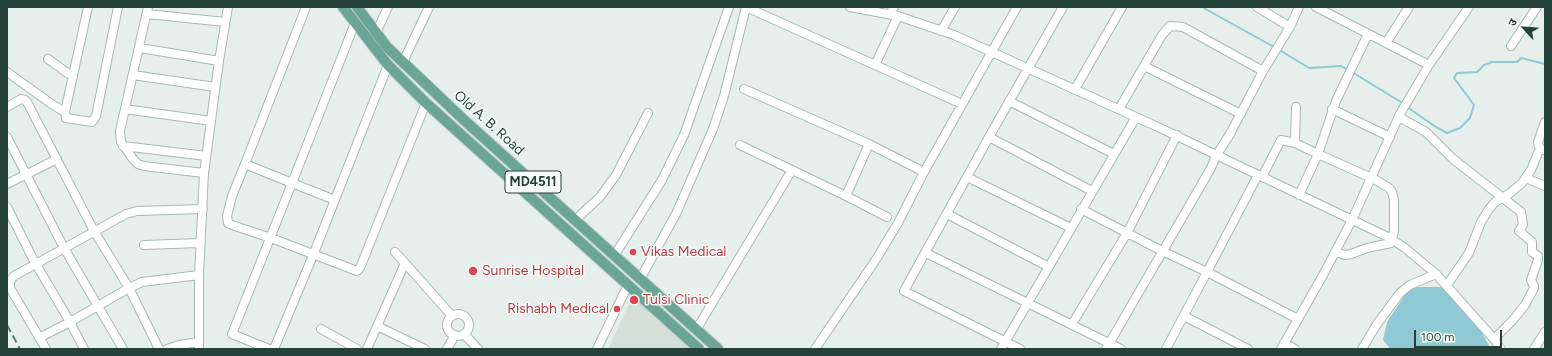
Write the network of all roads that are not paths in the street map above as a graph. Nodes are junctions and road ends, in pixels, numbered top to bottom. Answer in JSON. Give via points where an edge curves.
{"nodes":[{"id":1,"x":88,"y":7,"type":"edge"},
{"id":2,"x":118,"y":7,"type":"edge"},
{"id":3,"x":228,"y":7,"type":"edge"},
{"id":4,"x":306,"y":7,"type":"edge"},
{"id":5,"x":343,"y":7,"type":"edge"},
{"id":6,"x":357,"y":7,"type":"edge"},
{"id":7,"x":388,"y":7,"type":"edge"},
{"id":8,"x":429,"y":7,"type":"edge"},
{"id":9,"x":729,"y":7,"type":"edge"},
{"id":10,"x":850,"y":7,"type":"edge"},
{"id":11,"x":954,"y":7,"type":"edge"},
{"id":12,"x":1017,"y":7,"type":"edge"},
{"id":13,"x":1063,"y":7,"type":"edge"},
{"id":14,"x":1122,"y":7,"type":"edge"},
{"id":15,"x":1257,"y":7,"type":"edge"},
{"id":16,"x":1299,"y":7,"type":"edge"},
{"id":17,"x":1316,"y":7,"type":"edge"},
{"id":18,"x":1409,"y":7,"type":"edge"},
{"id":19,"x":1469,"y":7,"type":"edge"},
{"id":20,"x":1538,"y":7,"type":"edge"},
{"id":21,"x":147,"y":10,"type":"edge"},
{"id":22,"x":894,"y":12,"type":"edge"},
{"id":23,"x":225,"y":22,"type":"junction"},
{"id":24,"x":355,"y":23,"type":"junction"},
{"id":25,"x":1290,"y":27,"type":"junction"},
{"id":26,"x":941,"y":31,"type":"junction"},
{"id":27,"x":376,"y":33,"type":"junction"},
{"id":28,"x":1368,"y":34,"type":"junction"},
{"id":29,"x":1386,"y":43,"type":"junction"},
{"id":30,"x":1511,"y":46,"type":"dead end"},
{"id":31,"x":140,"y":48,"type":"junction"},
{"id":32,"x":991,"y":52,"type":"junction"},
{"id":33,"x":48,"y":59,"type":"dead end"},
{"id":34,"x":219,"y":61,"type":"junction"},
{"id":35,"x":403,"y":62,"type":"junction"},
{"id":36,"x":388,"y":65,"type":"junction"},
{"id":37,"x":875,"y":65,"type":"junction"},
{"id":38,"x":1429,"y":65,"type":"junction"},
{"id":39,"x":1144,"y":66,"type":"junction"},
{"id":40,"x":1028,"y":67,"type":"junction"},
{"id":41,"x":7,"y":72,"type":"edge"},
{"id":42,"x":1263,"y":72,"type":"junction"},
{"id":43,"x":133,"y":75,"type":"junction"},
{"id":44,"x":73,"y":77,"type":"junction"},
{"id":45,"x":215,"y":87,"type":"junction"},
{"id":46,"x":744,"y":89,"type":"dead end"},
{"id":47,"x":1075,"y":89,"type":"junction"},
{"id":48,"x":1009,"y":101,"type":"junction"},
{"id":49,"x":426,"y":103,"type":"junction"},
{"id":50,"x":962,"y":104,"type":"junction"},
{"id":51,"x":7,"y":107,"type":"edge"},
{"id":52,"x":1296,"y":107,"type":"dead end"},
{"id":53,"x":125,"y":109,"type":"junction"},
{"id":54,"x":1119,"y":109,"type":"junction"},
{"id":55,"x":1332,"y":109,"type":"junction"},
{"id":56,"x":65,"y":112,"type":"junction"},
{"id":57,"x":648,"y":113,"type":"dead end"},
{"id":58,"x":1241,"y":114,"type":"junction"},
{"id":59,"x":1399,"y":116,"type":"junction"},
{"id":60,"x":1136,"y":117,"type":"junction"},
{"id":61,"x":464,"y":120,"type":"junction"},
{"id":62,"x":211,"y":121,"type":"junction"},
{"id":63,"x":1545,"y":122,"type":"edge"},
{"id":64,"x":454,"y":129,"type":"junction"},
{"id":65,"x":1177,"y":135,"type":"junction"},
{"id":66,"x":989,"y":137,"type":"junction"},
{"id":67,"x":1390,"y":137,"type":"junction"},
{"id":68,"x":7,"y":138,"type":"edge"},
{"id":69,"x":869,"y":144,"type":"junction"},
{"id":70,"x":1295,"y":144,"type":"junction"},
{"id":71,"x":740,"y":145,"type":"dead end"},
{"id":72,"x":123,"y":146,"type":"junction"},
{"id":73,"x":1543,"y":150,"type":"edge"},
{"id":74,"x":1114,"y":154,"type":"junction"},
{"id":75,"x":1318,"y":154,"type":"junction"},
{"id":76,"x":206,"y":156,"type":"junction"},
{"id":77,"x":1216,"y":156,"type":"junction"},
{"id":78,"x":57,"y":159,"type":"junction"},
{"id":79,"x":245,"y":164,"type":"junction"},
{"id":80,"x":792,"y":170,"type":"junction"},
{"id":81,"x":924,"y":172,"type":"junction"},
{"id":82,"x":204,"y":173,"type":"junction"},
{"id":83,"x":26,"y":174,"type":"junction"},
{"id":84,"x":1260,"y":176,"type":"junction"},
{"id":85,"x":967,"y":177,"type":"junction"},
{"id":86,"x":1371,"y":178,"type":"junction"},
{"id":87,"x":1526,"y":178,"type":"junction"},
{"id":88,"x":292,"y":183,"type":"junction"},
{"id":89,"x":7,"y":184,"type":"edge"},
{"id":90,"x":1545,"y":186,"type":"edge"},
{"id":91,"x":1092,"y":191,"type":"junction"},
{"id":92,"x":1300,"y":195,"type":"junction"},
{"id":93,"x":846,"y":196,"type":"junction"},
{"id":94,"x":1502,"y":197,"type":"junction"},
{"id":95,"x":335,"y":200,"type":"junction"},
{"id":96,"x":7,"y":207,"type":"edge"},
{"id":97,"x":203,"y":209,"type":"junction"},
{"id":98,"x":1082,"y":209,"type":"junction"},
{"id":99,"x":947,"y":214,"type":"junction"},
{"id":100,"x":887,"y":217,"type":"dead end"},
{"id":101,"x":575,"y":220,"type":"junction"},
{"id":102,"x":1352,"y":220,"type":"junction"},
{"id":103,"x":1071,"y":228,"type":"junction"},
{"id":104,"x":94,"y":231,"type":"junction"},
{"id":105,"x":1127,"y":233,"type":"junction"},
{"id":106,"x":271,"y":238,"type":"junction"},
{"id":107,"x":1392,"y":240,"type":"junction"},
{"id":108,"x":200,"y":243,"type":"junction"},
{"id":109,"x":144,"y":245,"type":"dead end"},
{"id":110,"x":64,"y":248,"type":"junction"},
{"id":111,"x":1162,"y":251,"type":"junction"},
{"id":112,"x":395,"y":252,"type":"dead end"},
{"id":113,"x":1335,"y":252,"type":"junction"},
{"id":114,"x":314,"y":253,"type":"junction"},
{"id":115,"x":926,"y":253,"type":"junction"},
{"id":116,"x":614,"y":256,"type":"junction"},
{"id":117,"x":36,"y":263,"type":"junction"},
{"id":118,"x":405,"y":264,"type":"junction"},
{"id":119,"x":1049,"y":267,"type":"junction"},
{"id":120,"x":1207,"y":272,"type":"junction"},
{"id":121,"x":1436,"y":274,"type":"junction"},
{"id":122,"x":199,"y":275,"type":"junction"},
{"id":123,"x":640,"y":279,"type":"junction"},
{"id":124,"x":628,"y":285,"type":"junction"},
{"id":125,"x":1447,"y":286,"type":"junction"},
{"id":126,"x":129,"y":288,"type":"junction"},
{"id":127,"x":1028,"y":304,"type":"junction"},
{"id":128,"x":99,"y":306,"type":"junction"},
{"id":129,"x":452,"y":316,"type":"junction"},
{"id":130,"x":1184,"y":316,"type":"junction"},
{"id":131,"x":1298,"y":319,"type":"junction"},
{"id":132,"x":70,"y":322,"type":"junction"},
{"id":133,"x":1072,"y":324,"type":"junction"},
{"id":134,"x":377,"y":326,"type":"junction"},
{"id":135,"x":321,"y":329,"type":"dead end"},
{"id":136,"x":696,"y":330,"type":"junction"},
{"id":137,"x":1545,"y":332,"type":"edge"},
{"id":138,"x":464,"y":334,"type":"junction"},
{"id":139,"x":455,"y":335,"type":"junction"},
{"id":140,"x":39,"y":338,"type":"junction"},
{"id":141,"x":1494,"y":339,"type":"junction"},
{"id":142,"x":1003,"y":345,"type":"edge"},
{"id":143,"x":199,"y":346,"type":"edge"},
{"id":144,"x":1108,"y":346,"type":"edge"},
{"id":145,"x":1283,"y":346,"type":"edge"},
{"id":146,"x":46,"y":349,"type":"edge"},
{"id":147,"x":84,"y":349,"type":"edge"},
{"id":148,"x":123,"y":349,"type":"edge"},
{"id":149,"x":159,"y":349,"type":"edge"},
{"id":150,"x":167,"y":349,"type":"edge"},
{"id":151,"x":269,"y":349,"type":"edge"},
{"id":152,"x":274,"y":349,"type":"edge"},
{"id":153,"x":357,"y":349,"type":"edge"},
{"id":154,"x":367,"y":349,"type":"edge"},
{"id":155,"x":425,"y":349,"type":"edge"},
{"id":156,"x":447,"y":349,"type":"edge"},
{"id":157,"x":478,"y":349,"type":"edge"},
{"id":158,"x":597,"y":349,"type":"edge"},
{"id":159,"x":699,"y":349,"type":"edge"},
{"id":160,"x":718,"y":349,"type":"edge"},
{"id":161,"x":815,"y":349,"type":"edge"},
{"id":162,"x":1020,"y":349,"type":"edge"},
{"id":163,"x":1121,"y":349,"type":"edge"},
{"id":164,"x":1166,"y":349,"type":"edge"},
{"id":165,"x":1248,"y":349,"type":"edge"},
{"id":166,"x":1295,"y":349,"type":"edge"},
{"id":167,"x":1362,"y":349,"type":"edge"},
{"id":168,"x":1501,"y":349,"type":"edge"},
{"id":169,"x":1534,"y":349,"type":"edge"}],
"edges":[{"from":1,"to":44,"type":"street"},
{"from":2,"to":56,"type":"street","via":[[96,116],[92,122],[84,122],[66,118]]},
{"from":3,"to":23,"type":"street"},
{"from":4,"to":79,"type":"street"},
{"from":5,"to":24,"type":"main road","name":"Old A. B. Road","number":"MD4511"},
{"from":6,"to":27,"type":"main road","name":"Old A. B. Road","number":"MD4511"},
{"from":7,"to":27,"type":"street"},
{"from":8,"to":35,"type":"street"},
{"from":9,"to":116,"type":"street","via":[[684,134],[662,180]]},
{"from":10,"to":22,"type":"street"},
{"from":11,"to":26,"type":"street"},
{"from":12,"to":32,"type":"street"},
{"from":13,"to":40,"type":"street"},
{"from":14,"to":47,"type":"street"},
{"from":15,"to":25,"type":"street"},
{"from":16,"to":25,"type":"street"},
{"from":17,"to":28,"type":"street"},
{"from":18,"to":29,"type":"street"},
{"from":19,"to":38,"type":"street"},
{"from":20,"to":30,"type":"street"},
{"from":21,"to":23,"type":"street"},
{"from":21,"to":31,"type":"street"},
{"from":22,"to":26,"type":"street"},
{"from":22,"to":37,"type":"street"},
{"from":23,"to":34,"type":"street"},
{"from":24,"to":36,"type":"main road","name":"Old A. B. Road","number":"MD4511"},
{"from":24,"to":88,"type":"street"},
{"from":25,"to":42,"type":"street"},
{"from":26,"to":32,"type":"street"},
{"from":27,"to":35,"type":"main road","name":"Old A. B. Road","number":"MD4511"},
{"from":28,"to":29,"type":"street"},
{"from":28,"to":55,"type":"street"},
{"from":29,"to":38,"type":"street"},
{"from":31,"to":34,"type":"street"},
{"from":31,"to":43,"type":"street"},
{"from":32,"to":40,"type":"street"},
{"from":32,"to":50,"type":"street"},
{"from":33,"to":44,"type":"street"},
{"from":34,"to":45,"type":"street"},
{"from":35,"to":61,"type":"main road","name":"Old A. B. Road","number":"MD4511"},
{"from":36,"to":49,"type":"main road","name":"Old A. B. Road","number":"MD4511"},
{"from":36,"to":95,"type":"street"},
{"from":37,"to":50,"type":"street"},
{"from":37,"to":123,"type":"street","via":[[746,7],[724,96],[713,129],[676,214]]},
{"from":38,"to":59,"type":"street"},
{"from":39,"to":42,"type":"street","via":[[1162,35],[1170,26],[1176,26],[1183,27]]},
{"from":39,"to":54,"type":"street"},
{"from":39,"to":58,"type":"street"},
{"from":40,"to":47,"type":"street"},
{"from":40,"to":48,"type":"street"},
{"from":41,"to":56,"type":"street"},
{"from":42,"to":58,"type":"street"},
{"from":43,"to":45,"type":"street"},
{"from":43,"to":53,"type":"street"},
{"from":44,"to":56,"type":"street"},
{"from":45,"to":62,"type":"street"},
{"from":46,"to":69,"type":"street"},
{"from":47,"to":54,"type":"street"},
{"from":48,"to":66,"type":"street"},
{"from":48,"to":74,"type":"street"},
{"from":49,"to":64,"type":"main road","name":"Old A. B. Road","number":"MD4511"},
{"from":49,"to":114,"type":"street","via":[[359,269],[356,271]]},
{"from":50,"to":81,"type":"street"},
{"from":51,"to":78,"type":"street","via":[[20,99],[28,102]]},
{"from":52,"to":70,"type":"street"},
{"from":53,"to":62,"type":"street"},
{"from":53,"to":72,"type":"street","via":[[120,132]]},
{"from":54,"to":60,"type":"street"},
{"from":55,"to":67,"type":"street"},
{"from":55,"to":75,"type":"street"},
{"from":57,"to":101,"type":"street","via":[[616,175],[600,197]]},
{"from":58,"to":77,"type":"street"},
{"from":59,"to":67,"type":"street"},
{"from":59,"to":94,"type":"street","via":[[1426,132],[1453,159]]},
{"from":60,"to":65,"type":"street"},
{"from":60,"to":74,"type":"street"},
{"from":61,"to":64,"type":"main road"},
{"from":61,"to":101,"type":"main road","name":"Old A. B. Road","number":"MD4511"},
{"from":62,"to":76,"type":"street"},
{"from":63,"to":73,"type":"street","via":[[1538,142]]},
{"from":64,"to":124,"type":"main road","name":"Old A. B. Road","number":"MD4511"},
{"from":65,"to":77,"type":"street"},
{"from":65,"to":105,"type":"street"},
{"from":66,"to":85,"type":"street"},
{"from":66,"to":91,"type":"street"},
{"from":67,"to":86,"type":"street"},
{"from":68,"to":83,"type":"street"},
{"from":69,"to":81,"type":"street"},
{"from":69,"to":93,"type":"street"},
{"from":70,"to":75,"type":"street"},
{"from":70,"to":84,"type":"street","via":[[1281,140]]},
{"from":71,"to":80,"type":"street"},
{"from":72,"to":76,"type":"street"},
{"from":72,"to":82,"type":"street","via":[[132,159],[144,166]]},
{"from":73,"to":87,"type":"street"},
{"from":74,"to":91,"type":"street"},
{"from":75,"to":86,"type":"street"},
{"from":75,"to":92,"type":"street"},
{"from":76,"to":82,"type":"street"},
{"from":77,"to":84,"type":"street"},
{"from":77,"to":111,"type":"street"},
{"from":78,"to":83,"type":"street"},
{"from":78,"to":104,"type":"street"},
{"from":79,"to":88,"type":"street"},
{"from":79,"to":106,"type":"street","via":[[232,196],[227,220],[232,225]]},
{"from":80,"to":93,"type":"street"},
{"from":80,"to":136,"type":"street"},
{"from":81,"to":161,"type":"street","via":[[875,261]]},
{"from":82,"to":97,"type":"street"},
{"from":83,"to":89,"type":"street"},
{"from":83,"to":110,"type":"street"},
{"from":84,"to":92,"type":"street"},
{"from":84,"to":120,"type":"street"},
{"from":85,"to":99,"type":"street"},
{"from":85,"to":103,"type":"street"},
{"from":86,"to":102,"type":"street"},
{"from":86,"to":107,"type":"street","via":[[1392,192]]},
{"from":87,"to":90,"type":"street"},
{"from":87,"to":94,"type":"street"},
{"from":88,"to":95,"type":"street"},
{"from":88,"to":106,"type":"street"},
{"from":91,"to":98,"type":"street"},
{"from":92,"to":102,"type":"street"},
{"from":93,"to":100,"type":"street"},
{"from":94,"to":125,"type":"street","via":[[1485,216],[1469,254]]},
{"from":94,"to":141,"type":"street","via":[[1521,212],[1523,225],[1519,231],[1532,242],[1532,252],[1538,256],[1538,260],[1531,280],[1534,286],[1531,295],[1513,320]]},
{"from":95,"to":114,"type":"street"},
{"from":96,"to":117,"type":"street"},
{"from":97,"to":104,"type":"street","via":[[136,211]]},
{"from":97,"to":108,"type":"street"},
{"from":98,"to":103,"type":"street"},
{"from":98,"to":105,"type":"street"},
{"from":99,"to":115,"type":"street"},
{"from":99,"to":119,"type":"street"},
{"from":101,"to":116,"type":"main road","name":"Old A. B. Road","number":"MD4511"},
{"from":102,"to":107,"type":"street"},
{"from":102,"to":113,"type":"street"},
{"from":103,"to":119,"type":"street"},
{"from":104,"to":110,"type":"street"},
{"from":104,"to":126,"type":"street"},
{"from":105,"to":111,"type":"street"},
{"from":105,"to":133,"type":"street"},
{"from":106,"to":114,"type":"street"},
{"from":106,"to":151,"type":"street","via":[[232,334]]},
{"from":107,"to":113,"type":"street","via":[[1388,244],[1380,244],[1351,254]]},
{"from":107,"to":121,"type":"street"},
{"from":108,"to":109,"type":"street"},
{"from":108,"to":122,"type":"street"},
{"from":110,"to":117,"type":"street"},
{"from":110,"to":128,"type":"street"},
{"from":111,"to":120,"type":"street"},
{"from":111,"to":144,"type":"street"},
{"from":112,"to":118,"type":"street"},
{"from":113,"to":131,"type":"street"},
{"from":114,"to":152,"type":"street"},
{"from":115,"to":127,"type":"street"},
{"from":115,"to":142,"type":"street","via":[[904,291]]},
{"from":116,"to":123,"type":"main road","name":"Old A. B. Road","number":"MD4511"},
{"from":117,"to":132,"type":"street"},
{"from":117,"to":140,"type":"street","via":[[14,276],[10,281],[10,288]]},
{"from":118,"to":129,"type":"street"},
{"from":118,"to":134,"type":"street"},
{"from":119,"to":127,"type":"street"},
{"from":120,"to":130,"type":"street"},
{"from":120,"to":131,"type":"street"},
{"from":121,"to":125,"type":"street"},
{"from":121,"to":167,"type":"street","via":[[1410,285],[1400,293]]},
{"from":122,"to":126,"type":"street","via":[[142,282]]},
{"from":122,"to":143,"type":"street"},
{"from":123,"to":136,"type":"main road","name":"Old A. B. Road","number":"MD4511"},
{"from":124,"to":158,"type":"street"},
{"from":124,"to":159,"type":"main road","name":"Old A. B. Road","number":"MD4511"},
{"from":125,"to":141,"type":"street"},
{"from":126,"to":128,"type":"street"},
{"from":126,"to":149,"type":"street"},
{"from":127,"to":133,"type":"street"},
{"from":127,"to":142,"type":"street"},
{"from":128,"to":132,"type":"street"},
{"from":128,"to":148,"type":"street"},
{"from":129,"to":138,"type":"street","via":[[461,314],[466,318],[469,326]]},
{"from":129,"to":139,"type":"street","via":[[447,326]]},
{"from":130,"to":164,"type":"street"},
{"from":130,"to":165,"type":"street"},
{"from":131,"to":145,"type":"street"},
{"from":132,"to":140,"type":"street"},
{"from":132,"to":147,"type":"street"},
{"from":133,"to":144,"type":"street"},
{"from":134,"to":154,"type":"street"},
{"from":134,"to":155,"type":"street"},
{"from":135,"to":153,"type":"street"},
{"from":136,"to":160,"type":"main road","name":"Old A. B. Road","number":"MD4511"},
{"from":137,"to":169,"type":"street"},
{"from":138,"to":139,"type":"street"},
{"from":138,"to":157,"type":"street"},
{"from":139,"to":156,"type":"street"},
{"from":140,"to":146,"type":"street"},
{"from":141,"to":168,"type":"street"},
{"from":142,"to":162,"type":"street"},
{"from":143,"to":150,"type":"street","via":[[179,345]]},
{"from":144,"to":163,"type":"street"},
{"from":145,"to":166,"type":"street"}]}
